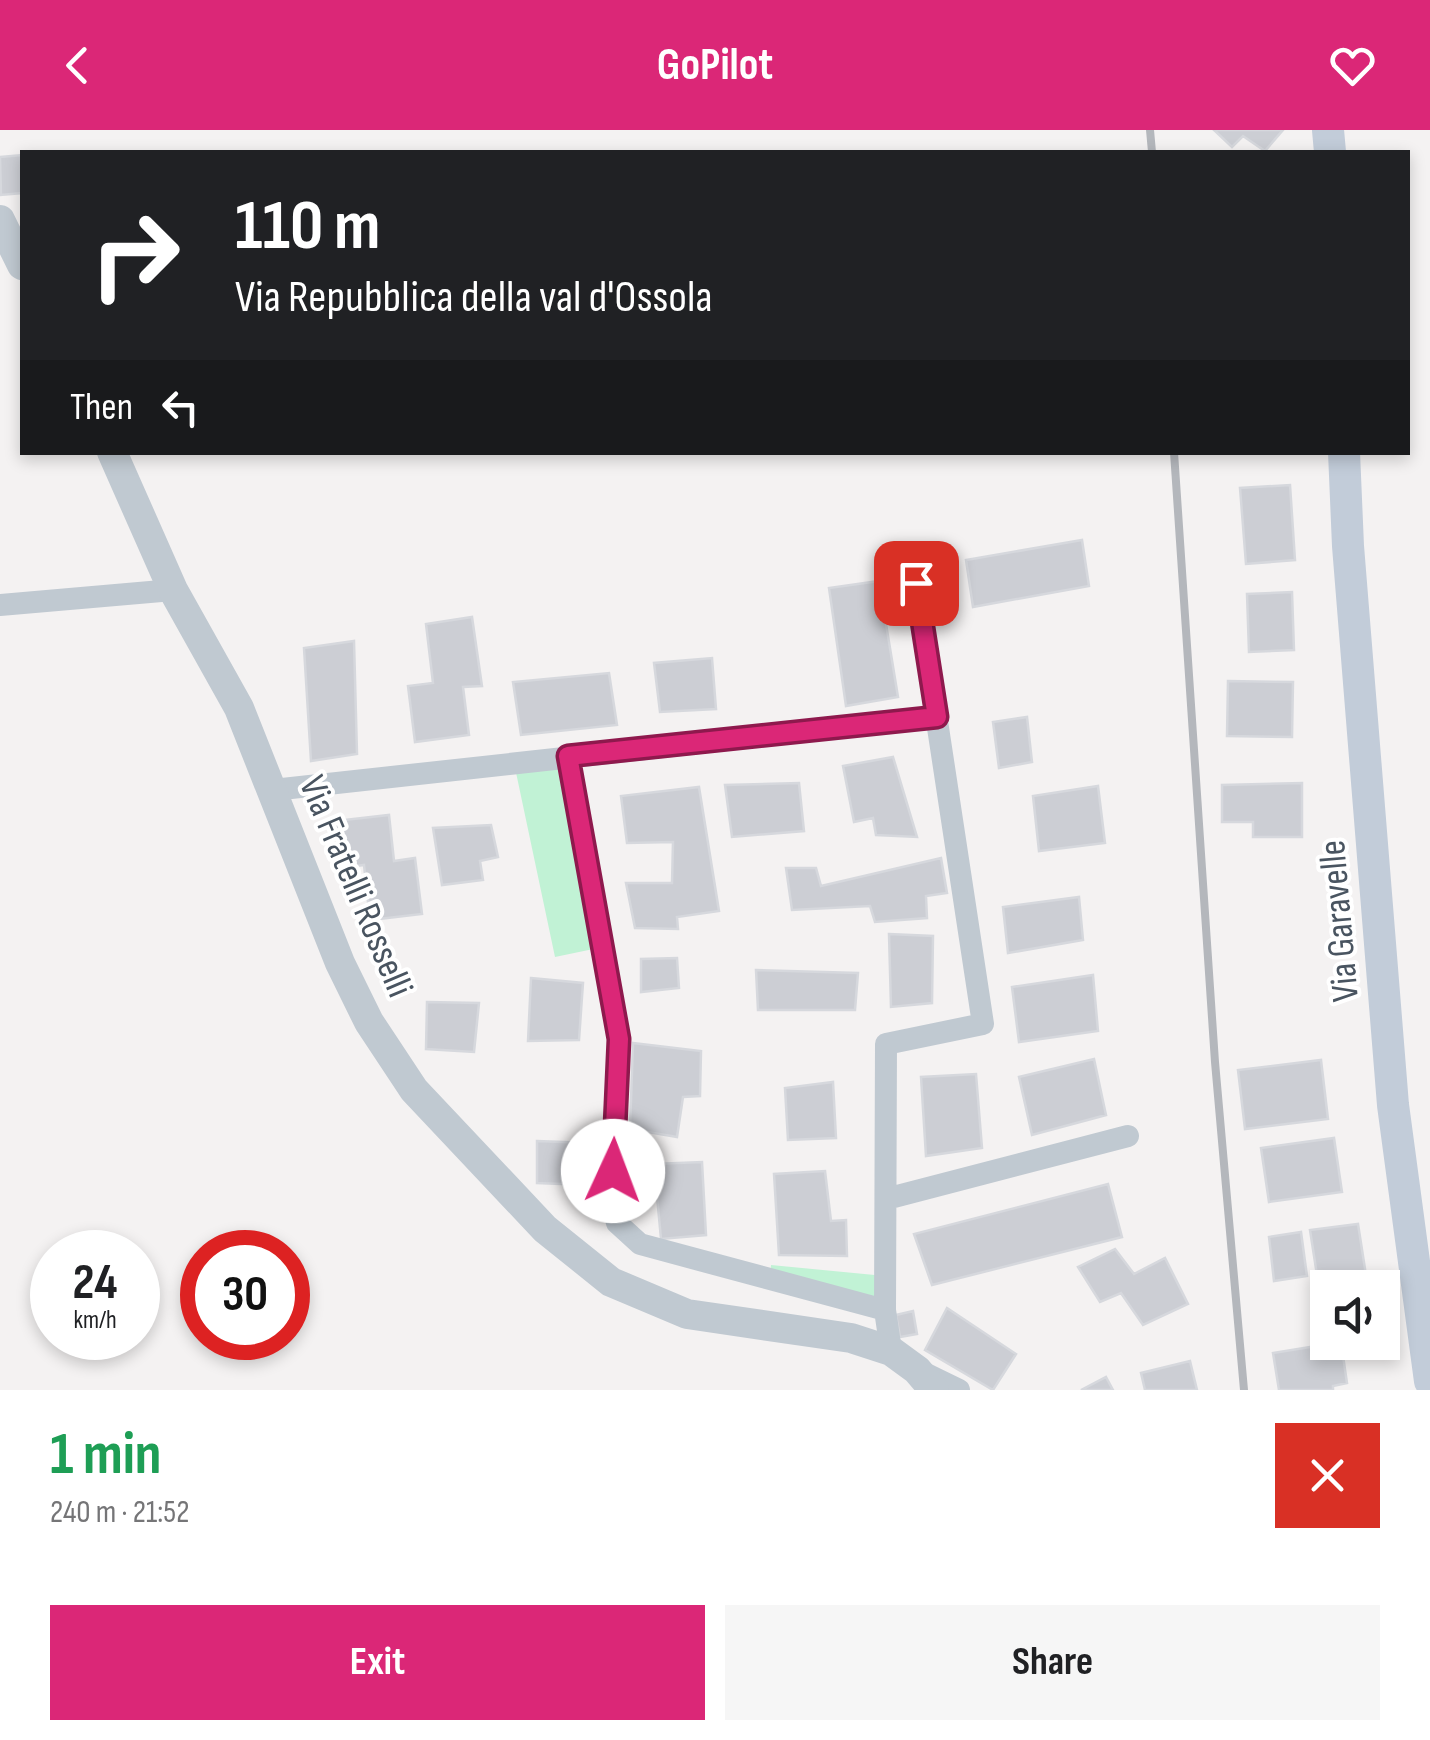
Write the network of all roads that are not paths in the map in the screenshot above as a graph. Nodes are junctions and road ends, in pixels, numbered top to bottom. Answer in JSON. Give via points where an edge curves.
{"nodes":[{"id":1,"x":0,"y":220,"type":"edge"},
{"id":2,"x":20,"y":261,"type":"edge"},
{"id":3,"x":113,"y":455,"type":"edge"},
{"id":4,"x":1344,"y":455,"type":"edge"},
{"id":5,"x":916,"y":583,"type":"dead end"},
{"id":6,"x":173,"y":590,"type":"junction"},
{"id":7,"x":0,"y":604,"type":"edge"},
{"id":8,"x":937,"y":717,"type":"junction"},
{"id":9,"x":568,"y":756,"type":"junction"},
{"id":10,"x":273,"y":790,"type":"junction"},
{"id":11,"x":1128,"y":1136,"type":"dead end"},
{"id":12,"x":886,"y":1198,"type":"junction"},
{"id":13,"x":885,"y":1310,"type":"junction"},
{"id":14,"x":891,"y":1351,"type":"junction"},
{"id":15,"x":925,"y":1380,"type":"edge"},
{"id":16,"x":1430,"y":1381,"type":"edge"},
{"id":17,"x":959,"y":1390,"type":"edge"}],
"edges":[{"from":1,"to":2,"type":"street"},
{"from":3,"to":6,"type":"street","name":"Via Fratelli Rosselli"},
{"from":4,"to":16,"type":"main road","name":"Via Garavelle","via":[[1393,1105]]},
{"from":5,"to":8,"type":"street"},
{"from":6,"to":7,"type":"street"},
{"from":6,"to":10,"type":"street","name":"Via Fratelli Rosselli","via":[[238,708]]},
{"from":8,"to":9,"type":"street"},
{"from":8,"to":12,"type":"street","via":[[983,1024],[886,1044]]},
{"from":9,"to":10,"type":"street"},
{"from":9,"to":13,"type":"street","via":[[619,1039],[612,1204],[617,1223],[640,1244]]},
{"from":10,"to":14,"type":"street","name":"Via Fratelli Rosselli","via":[[369,1022],[414,1090],[545,1230],[611,1282],[687,1314],[850,1338]]},
{"from":11,"to":12,"type":"street"},
{"from":12,"to":13,"type":"street"},
{"from":13,"to":14,"type":"street"},
{"from":14,"to":15,"type":"street","name":"Via Fratelli Rosselli"},
{"from":15,"to":17,"type":"street","name":"Via Fratelli Rosselli"}]}
